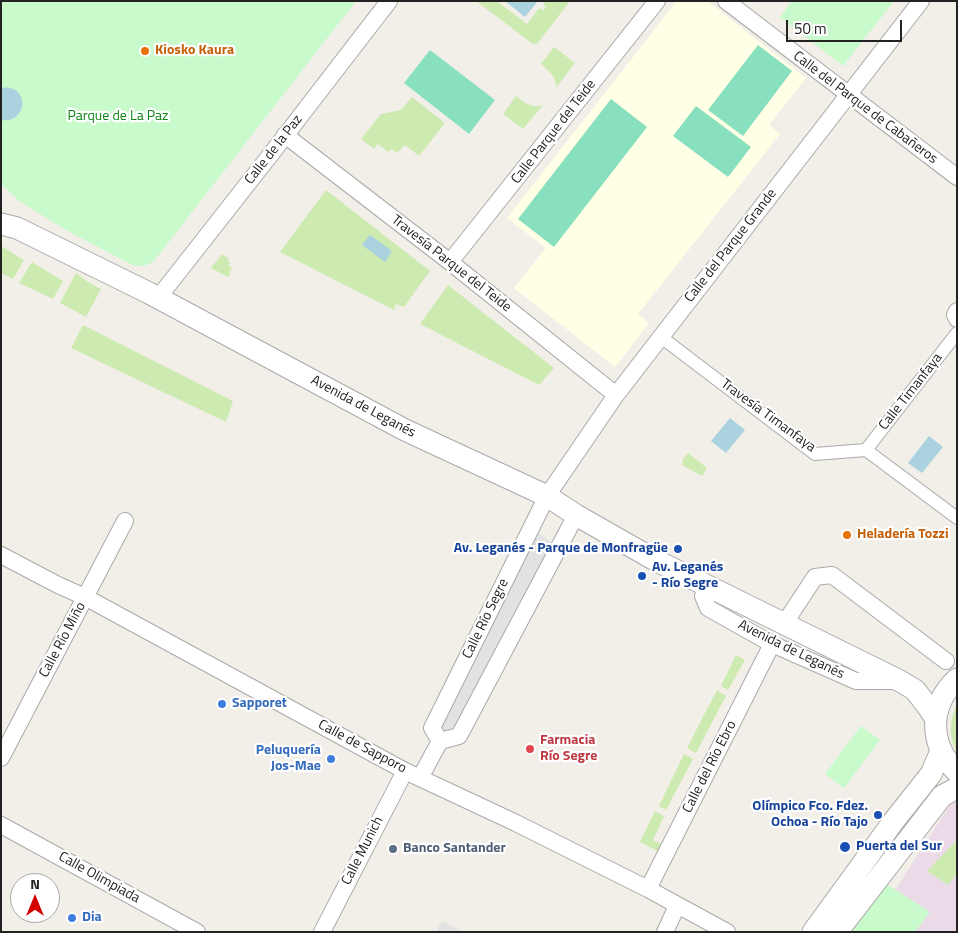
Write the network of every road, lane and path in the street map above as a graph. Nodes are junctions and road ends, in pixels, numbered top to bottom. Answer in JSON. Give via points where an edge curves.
{"nodes":[{"id":1,"x":389,"y":1,"type":"edge"},
{"id":2,"x":657,"y":1,"type":"edge"},
{"id":3,"x":726,"y":1,"type":"edge"},
{"id":4,"x":921,"y":1,"type":"edge"},
{"id":5,"x":848,"y":95,"type":"junction"},
{"id":6,"x":285,"y":135,"type":"junction"},
{"id":7,"x":957,"y":177,"type":"edge"},
{"id":8,"x":1,"y":212,"type":"edge"},
{"id":9,"x":9,"y":226,"type":"edge"},
{"id":10,"x":450,"y":262,"type":"junction"},
{"id":11,"x":158,"y":298,"type":"junction"},
{"id":12,"x":957,"y":311,"type":"edge"},
{"id":13,"x":957,"y":319,"type":"edge"},
{"id":14,"x":957,"y":334,"type":"edge"},
{"id":15,"x":661,"y":337,"type":"junction"},
{"id":16,"x":616,"y":395,"type":"junction"},
{"id":17,"x":866,"y":450,"type":"junction"},
{"id":18,"x":547,"y":496,"type":"junction"},
{"id":19,"x":576,"y":515,"type":"junction"},
{"id":20,"x":957,"y":518,"type":"edge"},
{"id":21,"x":125,"y":520,"type":"dead end"},
{"id":22,"x":1,"y":555,"type":"edge"},
{"id":23,"x":708,"y":587,"type":"junction"},
{"id":24,"x":85,"y":597,"type":"junction"},
{"id":25,"x":784,"y":624,"type":"junction"},
{"id":26,"x":772,"y":644,"type":"junction"},
{"id":27,"x":946,"y":661,"type":"dead end"},
{"id":28,"x":953,"y":683,"type":"edge"},
{"id":29,"x":907,"y":686,"type":"junction"},
{"id":30,"x":936,"y":719,"type":"junction"},
{"id":31,"x":440,"y":741,"type":"junction"},
{"id":32,"x":941,"y":751,"type":"junction"},
{"id":33,"x":1,"y":758,"type":"edge"},
{"id":34,"x":957,"y":772,"type":"edge"},
{"id":35,"x":412,"y":774,"type":"junction"},
{"id":36,"x":957,"y":788,"type":"edge"},
{"id":37,"x":1,"y":825,"type":"edge"},
{"id":38,"x":648,"y":890,"type":"junction"},
{"id":39,"x":677,"y":906,"type":"junction"},
{"id":40,"x":198,"y":932,"type":"edge"},
{"id":41,"x":322,"y":932,"type":"edge"},
{"id":42,"x":665,"y":932,"type":"edge"},
{"id":43,"x":727,"y":932,"type":"edge"},
{"id":44,"x":813,"y":932,"type":"edge"},
{"id":45,"x":836,"y":932,"type":"edge"}],
"edges":[{"from":1,"to":6,"type":"street","name":"Calle de la Paz"},
{"from":2,"to":10,"type":"street","name":"Calle Parque del Teide"},
{"from":3,"to":5,"type":"street","name":"Calle del Parque de Cabañeros"},
{"from":4,"to":5,"type":"street","name":"Calle del Parque Grande"},
{"from":5,"to":7,"type":"street","name":"Calle del Parque de Cabañeros"},
{"from":5,"to":15,"type":"street","name":"Calle del Parque Grande"},
{"from":6,"to":10,"type":"street","name":"Travesía Parque del Teide"},
{"from":6,"to":11,"type":"street","name":"Calle de la Paz"},
{"from":8,"to":9,"type":"street","name":"Avenida de Leganés"},
{"from":9,"to":11,"type":"street","name":"Avenida de Leganés"},
{"from":10,"to":16,"type":"street","name":"Travesía Parque del Teide"},
{"from":11,"to":18,"type":"street","name":"Avenida de Leganés","via":[[405,430]]},
{"from":12,"to":13,"type":"street"},
{"from":14,"to":17,"type":"street","name":"Calle Timanfaya"},
{"from":15,"to":16,"type":"street","name":"Calle del Parque Grande"},
{"from":15,"to":17,"type":"street","name":"Travesía Timanfaya","via":[[815,454]]},
{"from":16,"to":18,"type":"street","name":"Calle del Parque Grande"},
{"from":17,"to":20,"type":"street"},
{"from":18,"to":19,"type":"street","name":"Avenida de Leganés"},
{"from":18,"to":31,"type":"street","name":"Calle Río Segre","via":[[432,728]]},
{"from":19,"to":23,"type":"street","name":"Avenida de Leganés"},
{"from":19,"to":31,"type":"street","via":[[459,736]]},
{"from":21,"to":24,"type":"street","name":"Calle Río Miño"},
{"from":22,"to":24,"type":"street","name":"Calle de Sapporo"},
{"from":23,"to":25,"type":"street","name":"Avenida de Leganés"},
{"from":23,"to":26,"type":"street","name":"Avenida de Leganés","via":[[703,596],[708,608]]},
{"from":24,"to":33,"type":"street","name":"Calle Río Miño"},
{"from":24,"to":35,"type":"street","name":"Calle de Sapporo"},
{"from":25,"to":27,"type":"street","via":[[815,576],[832,576]]},
{"from":25,"to":29,"type":"street","name":"Avenida de Leganés"},
{"from":26,"to":29,"type":"street","name":"Avenida de Leganés","via":[[856,681]]},
{"from":26,"to":38,"type":"street","name":"Calle del Río Ebro"},
{"from":28,"to":29,"type":"street","name":"Avenida de Leganés"},
{"from":28,"to":30,"type":"street","via":[[940,703]]},
{"from":29,"to":30,"type":"street","name":"Avenida de Leganés","via":[[928,706]]},
{"from":30,"to":32,"type":"street"},
{"from":31,"to":35,"type":"street"},
{"from":32,"to":34,"type":"street"},
{"from":32,"to":44,"type":"street","via":[[931,774]]},
{"from":35,"to":38,"type":"street","name":"Calle de Sapporo"},
{"from":35,"to":41,"type":"street","name":"Calle Munich"},
{"from":36,"to":45,"type":"street","via":[[942,796]]},
{"from":37,"to":40,"type":"street","name":"Calle Olimpiada"},
{"from":38,"to":39,"type":"street","name":"Calle de Sapporo"},
{"from":39,"to":42,"type":"street"},
{"from":39,"to":43,"type":"street","name":"Calle de Sapporo"}]}
